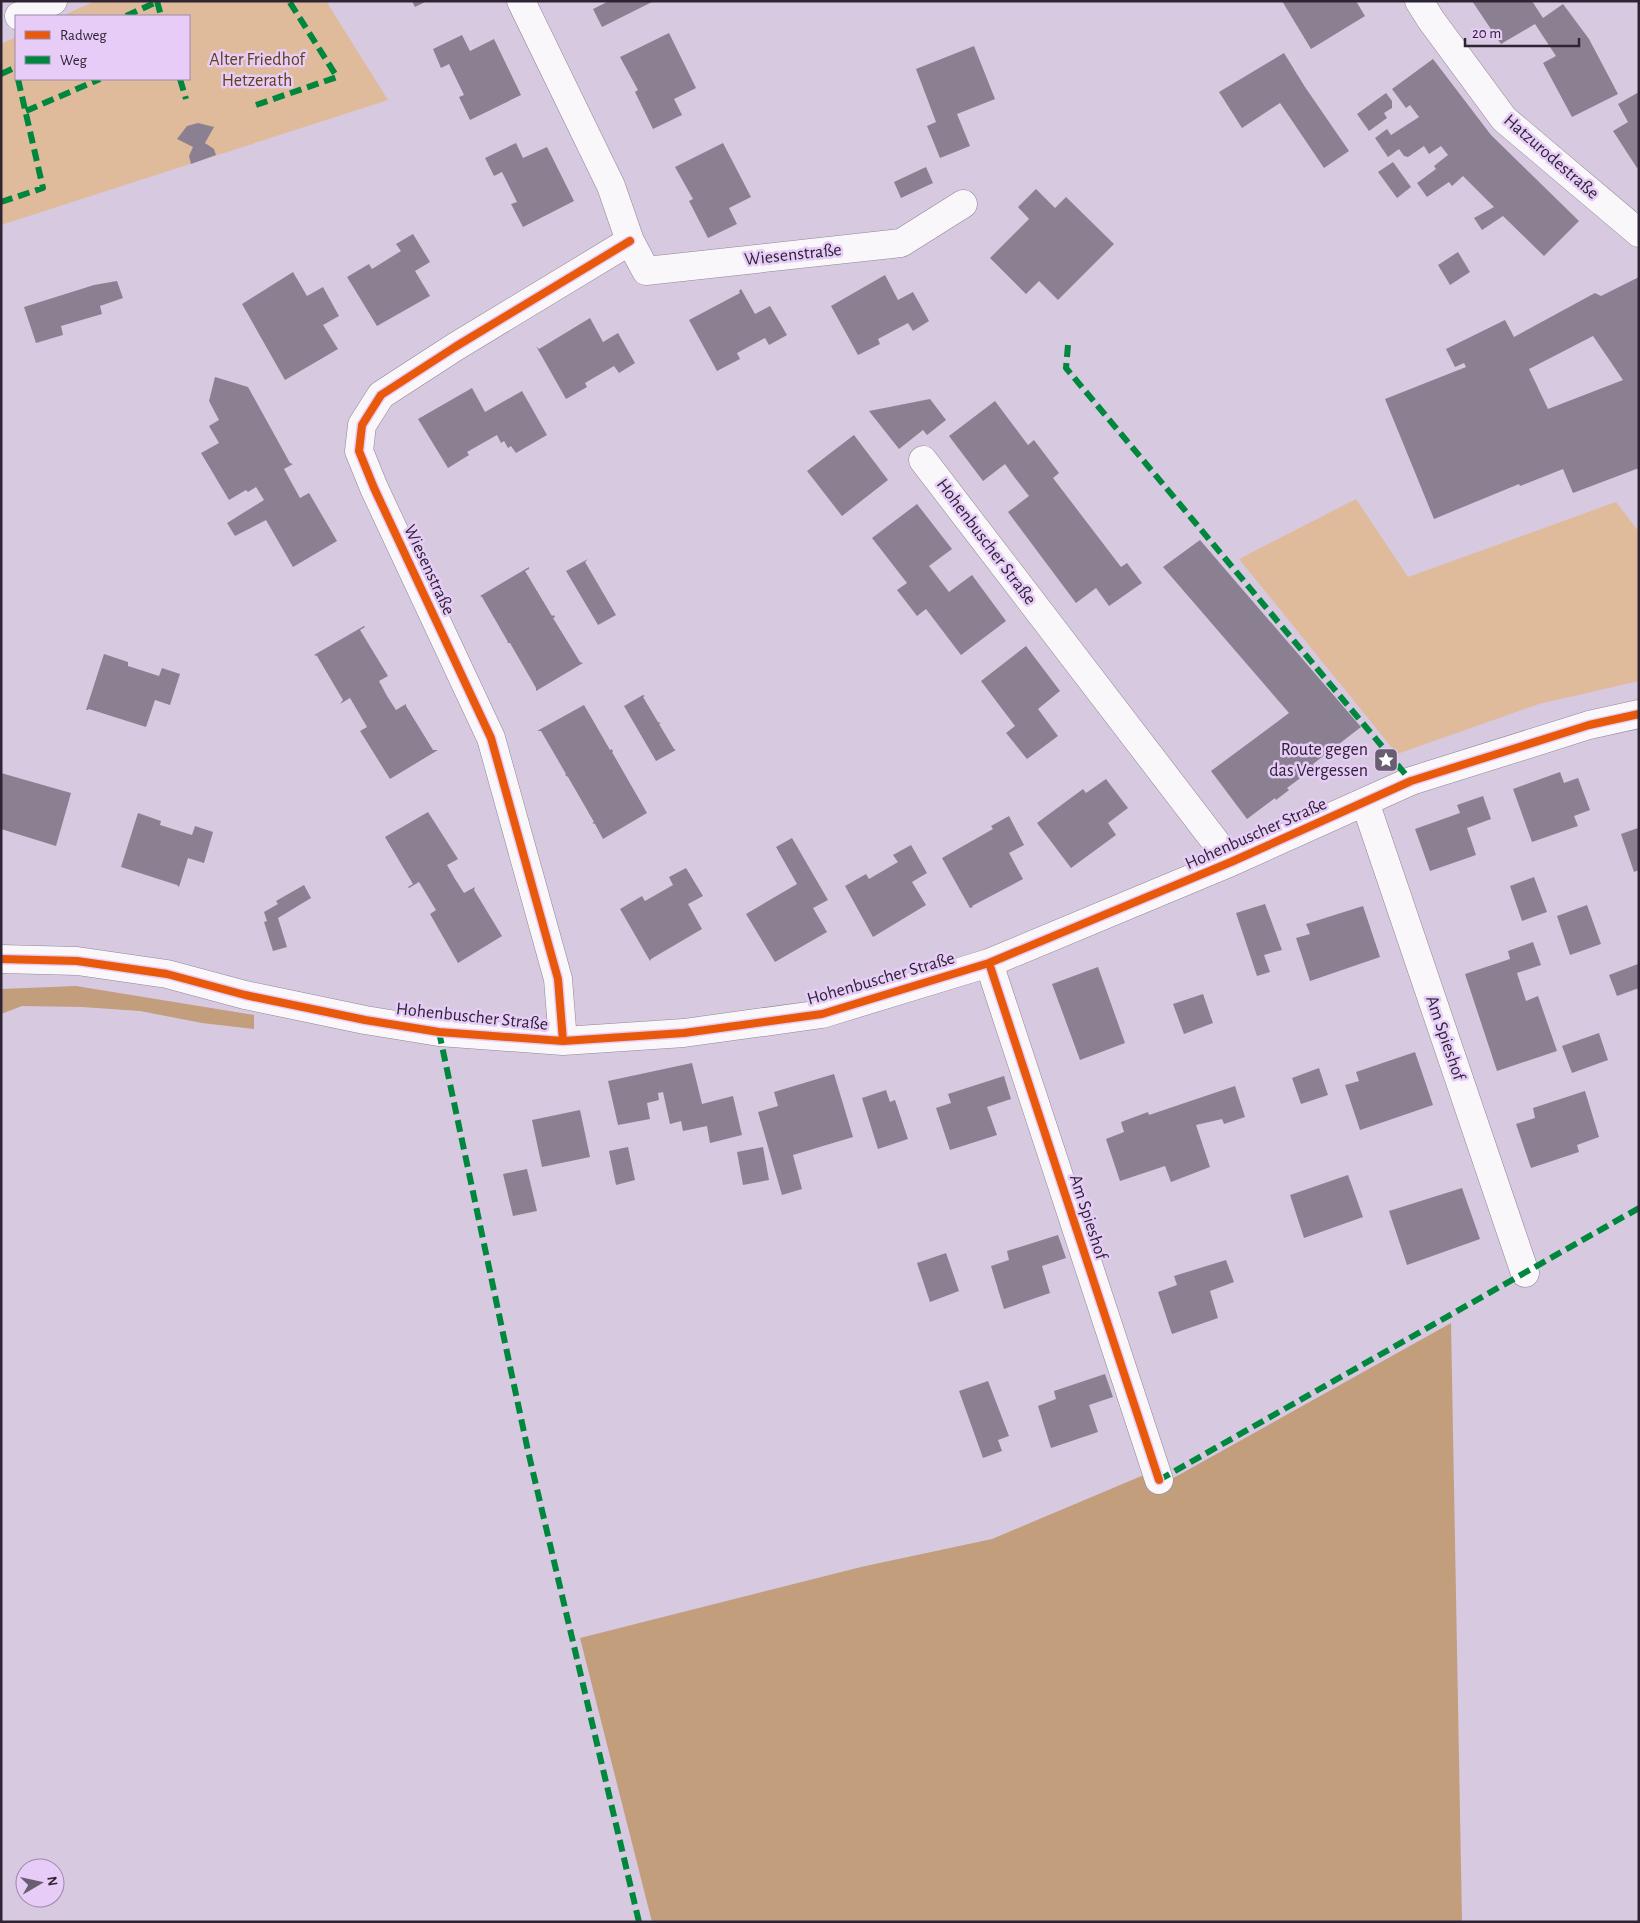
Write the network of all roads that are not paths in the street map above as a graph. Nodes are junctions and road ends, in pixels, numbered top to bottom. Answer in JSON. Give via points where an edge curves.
{"nodes":[{"id":1,"x":53,"y":1,"type":"edge"},
{"id":2,"x":521,"y":1,"type":"edge"},
{"id":3,"x":1419,"y":1,"type":"edge"},
{"id":4,"x":22,"y":15,"type":"edge"},
{"id":5,"x":15,"y":18,"type":"edge"},
{"id":6,"x":1,"y":24,"type":"edge"},
{"id":7,"x":963,"y":204,"type":"dead end"},
{"id":8,"x":1639,"y":233,"type":"edge"},
{"id":9,"x":630,"y":241,"type":"junction"},
{"id":10,"x":923,"y":460,"type":"dead end"},
{"id":11,"x":1639,"y":714,"type":"edge"},
{"id":12,"x":1365,"y":802,"type":"junction"},
{"id":13,"x":1230,"y":862,"type":"junction"},
{"id":14,"x":1,"y":959,"type":"edge"},
{"id":15,"x":989,"y":963,"type":"junction"},
{"id":16,"x":563,"y":1041,"type":"junction"},
{"id":17,"x":1525,"y":1273,"type":"dead end"},
{"id":18,"x":1159,"y":1480,"type":"dead end"}],
"edges":[{"from":1,"to":4,"type":"street"},
{"from":2,"to":9,"type":"street","name":"Wiesenstraße","via":[[611,186]]},
{"from":3,"to":8,"type":"street","name":"Hatzurodestraße","via":[[1504,119]]},
{"from":5,"to":6,"type":"street"},
{"from":7,"to":9,"type":"street","name":"Wiesenstraße","via":[[901,243],[646,271]]},
{"from":9,"to":16,"type":"street","name":"Wiesenstraße","via":[[381,395],[362,425],[359,451],[491,738],[558,979]]},
{"from":10,"to":13,"type":"street","name":"Hohenbuscher Straße"},
{"from":11,"to":12,"type":"street","name":"Hohenbuscher Straße","via":[[1590,725],[1411,781]]},
{"from":12,"to":13,"type":"street","name":"Hohenbuscher Straße"},
{"from":12,"to":17,"type":"street","name":"Am Spieshof"},
{"from":13,"to":15,"type":"street","name":"Hohenbuscher Straße"},
{"from":14,"to":16,"type":"street","name":"Hohenbuscher Straße","via":[[77,961],[167,974],[245,995],[365,1020],[439,1032]]},
{"from":15,"to":16,"type":"street","name":"Hohenbuscher Straße","via":[[822,1014],[684,1033]]},
{"from":15,"to":18,"type":"street","name":"Am Spieshof"}]}
